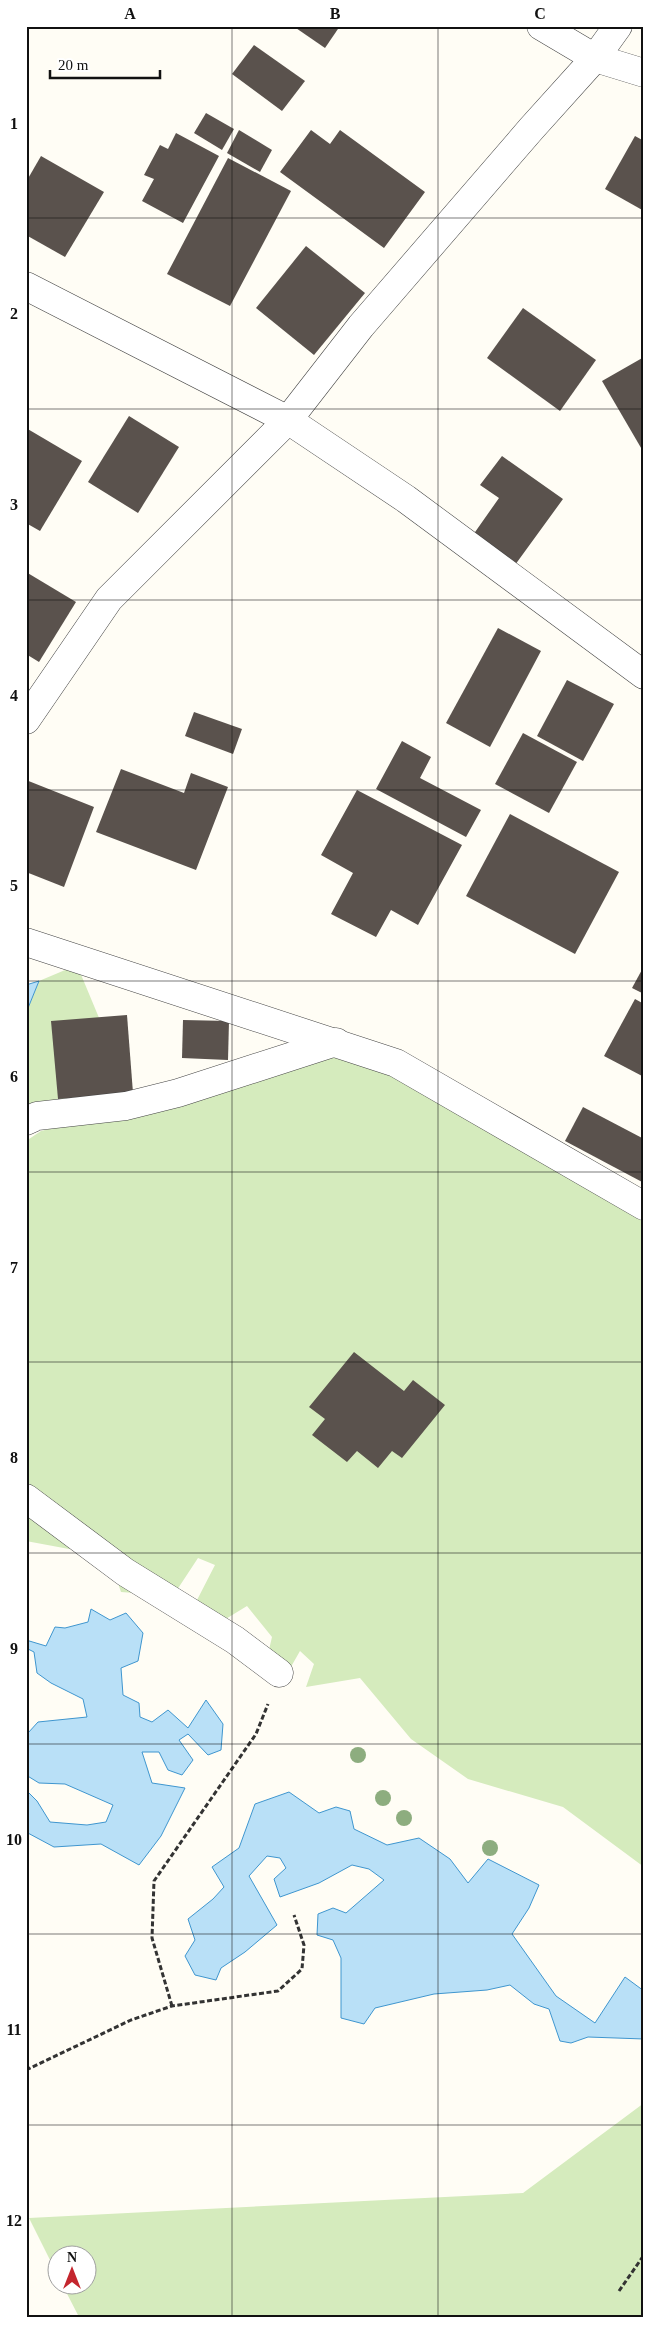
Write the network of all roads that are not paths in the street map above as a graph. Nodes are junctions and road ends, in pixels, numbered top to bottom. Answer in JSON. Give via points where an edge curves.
{"nodes":[{"id":1,"x":541,"y":26,"type":"edge"},
{"id":2,"x":618,"y":26,"type":"edge"},
{"id":3,"x":595,"y":58,"type":"junction"},
{"id":4,"x":644,"y":73,"type":"edge"},
{"id":5,"x":26,"y":286,"type":"edge"},
{"id":6,"x":288,"y":420,"type":"junction"},
{"id":7,"x":644,"y":675,"type":"edge"},
{"id":8,"x":26,"y":720,"type":"edge"},
{"id":9,"x":26,"y":942,"type":"edge"},
{"id":10,"x":336,"y":1042,"type":"junction"},
{"id":11,"x":26,"y":1121,"type":"edge"},
{"id":12,"x":644,"y":1206,"type":"edge"},
{"id":13,"x":26,"y":1498,"type":"edge"},
{"id":14,"x":279,"y":1673,"type":"road end"}],
"edges":[{"from":1,"to":3,"type":"street"},
{"from":2,"to":3,"type":"street"},
{"from":3,"to":4,"type":"street"},
{"from":3,"to":6,"type":"street","via":[[361,326]]},
{"from":5,"to":6,"type":"street"},
{"from":6,"to":7,"type":"street","via":[[406,499]]},
{"from":6,"to":8,"type":"street","via":[[109,599]]},
{"from":9,"to":10,"type":"street"},
{"from":10,"to":11,"type":"street","via":[[178,1094],[126,1106],[37,1116]]},
{"from":10,"to":12,"type":"street","via":[[396,1063]]},
{"from":13,"to":14,"type":"street","via":[[125,1572],[235,1640]]}]}
